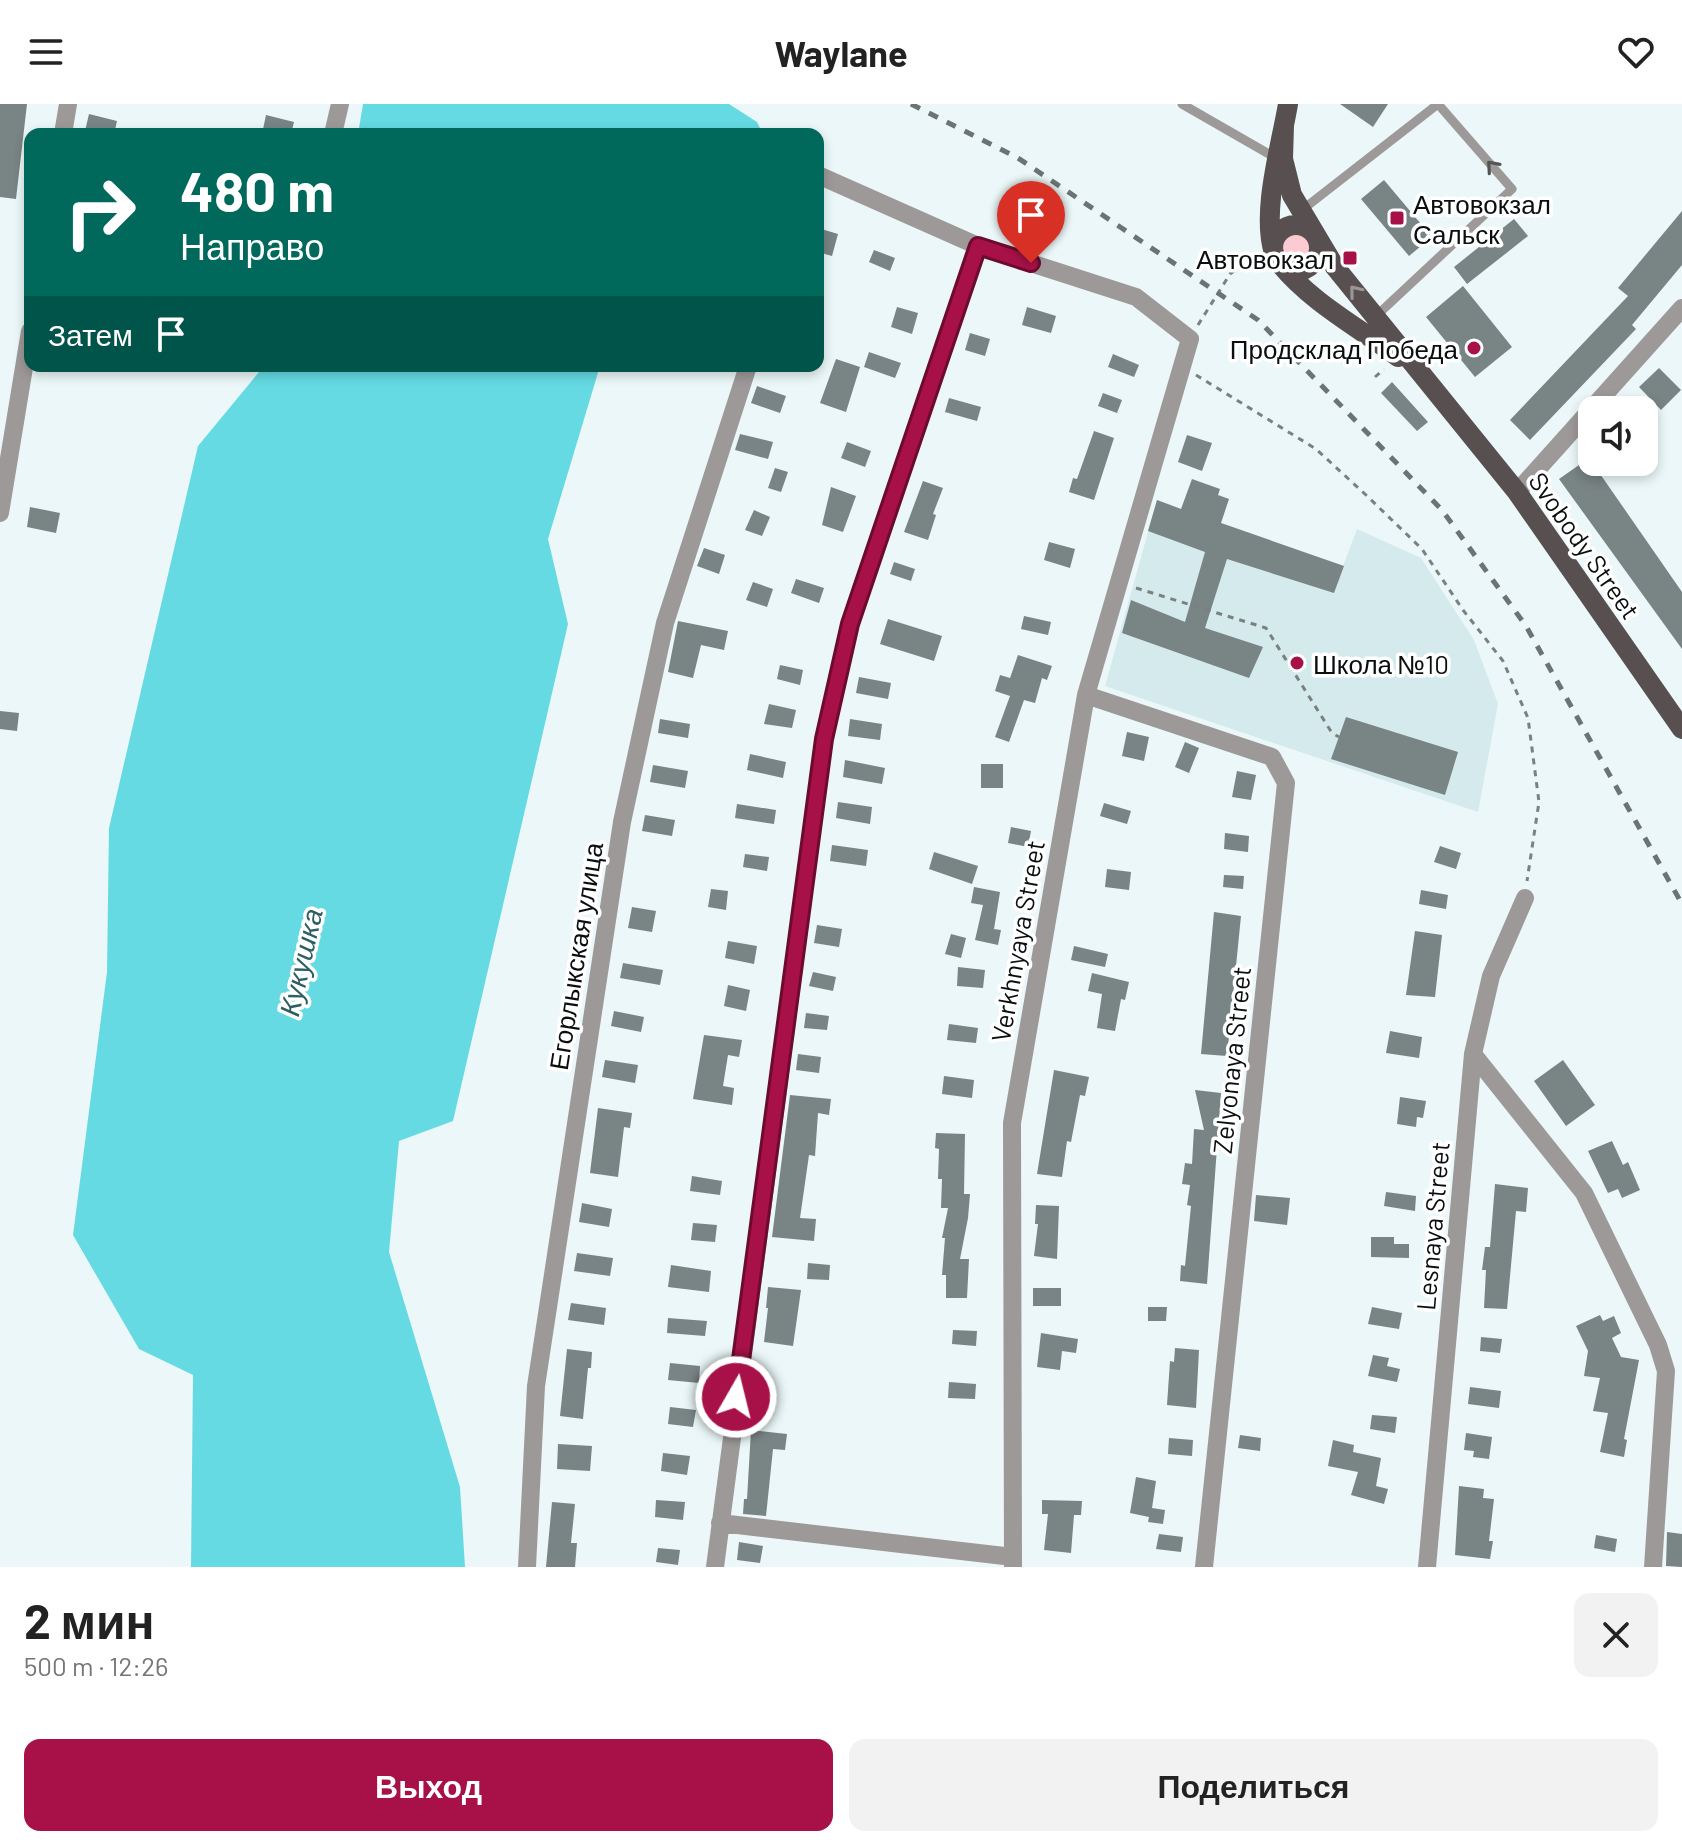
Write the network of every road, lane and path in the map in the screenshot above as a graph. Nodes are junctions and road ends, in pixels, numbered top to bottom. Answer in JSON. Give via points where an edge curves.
{"nodes":[{"id":1,"x":68,"y":104,"type":"edge"},
{"id":2,"x":340,"y":104,"type":"edge"},
{"id":3,"x":1182,"y":104,"type":"edge"},
{"id":4,"x":1288,"y":104,"type":"edge"},
{"id":5,"x":1284,"y":125,"type":"junction"},
{"id":6,"x":64,"y":128,"type":"edge"},
{"id":7,"x":334,"y":128,"type":"edge"},
{"id":8,"x":1279,"y":159,"type":"junction"},
{"id":9,"x":824,"y":178,"type":"edge"},
{"id":10,"x":1300,"y":211,"type":"junction"},
{"id":11,"x":1313,"y":233,"type":"junction"},
{"id":12,"x":978,"y":246,"type":"junction"},
{"id":13,"x":1275,"y":254,"type":"junction"},
{"id":14,"x":1682,"y":308,"type":"edge"},
{"id":15,"x":1375,"y":317,"type":"junction"},
{"id":16,"x":1190,"y":339,"type":"junction"},
{"id":17,"x":1182,"y":366,"type":"junction"},
{"id":18,"x":24,"y":367,"type":"edge"},
{"id":19,"x":746,"y":372,"type":"edge"},
{"id":20,"x":1438,"y":396,"type":"junction"},
{"id":21,"x":1517,"y":492,"type":"junction"},
{"id":22,"x":0,"y":513,"type":"edge"},
{"id":23,"x":1119,"y":583,"type":"junction"},
{"id":24,"x":1086,"y":695,"type":"junction"},
{"id":25,"x":1682,"y":729,"type":"edge"},
{"id":26,"x":1339,"y":737,"type":"dead end"},
{"id":27,"x":1525,"y":898,"type":"joint"},
{"id":28,"x":1473,"y":1054,"type":"junction"},
{"id":29,"x":720,"y":1523,"type":"junction"},
{"id":30,"x":1013,"y":1562,"type":"edge"},
{"id":31,"x":527,"y":1567,"type":"edge"},
{"id":32,"x":715,"y":1567,"type":"edge"},
{"id":33,"x":1204,"y":1567,"type":"edge"},
{"id":34,"x":1427,"y":1567,"type":"edge"},
{"id":35,"x":1653,"y":1567,"type":"edge"}],
"edges":[{"from":1,"to":6,"type":"street"},
{"from":2,"to":7,"type":"street"},
{"from":3,"to":8,"type":"lane"},
{"from":4,"to":5,"type":"main road"},
{"from":5,"to":8,"type":"main road"},
{"from":5,"to":10,"type":"main road","via":[[1286,176]]},
{"from":8,"to":13,"type":"main road","via":[[1272,200]]},
{"from":9,"to":12,"type":"street"},
{"from":10,"to":11,"type":"main road"},
{"from":15,"to":10,"type":"lane","one_way":true,"via":[[1512,189],[1438,104]]},
{"from":11,"to":13,"type":"main road","via":[[1301,226],[1286,228],[1275,238]]},
{"from":11,"to":13,"type":"main road","via":[[1319,247],[1309,268],[1294,271]]},
{"from":15,"to":11,"type":"main road","one_way":true},
{"from":12,"to":16,"type":"street","via":[[1136,297]]},
{"from":12,"to":29,"type":"street","via":[[850,624],[824,739]]},
{"from":13,"to":16,"type":"path","via":[[1230,274]]},
{"from":13,"to":20,"type":"main road","via":[[1295,282],[1398,357]]},
{"from":14,"to":21,"type":"street"},
{"from":15,"to":20,"type":"main road"},
{"from":16,"to":17,"type":"street","name":"Verkhnyaya Street"},
{"from":17,"to":23,"type":"street","name":"Verkhnyaya Street"},
{"from":17,"to":27,"type":"path","via":[[1316,449],[1422,549],[1503,661],[1528,718],[1539,802]]},
{"from":18,"to":22,"type":"street"},
{"from":19,"to":31,"type":"street","name":"Егорлыкская улица","via":[[665,623],[622,822],[536,1386]]},
{"from":20,"to":21,"type":"main road","name":"Svobody Street"},
{"from":21,"to":25,"type":"main road","name":"Svobody Street"},
{"from":23,"to":24,"type":"street","name":"Verkhnyaya Street"},
{"from":23,"to":26,"type":"path","via":[[1266,628]]},
{"from":24,"to":30,"type":"street","name":"Verkhnyaya Street","via":[[1012,1123]]},
{"from":24,"to":33,"type":"street","name":"Zelyonaya Street","via":[[1272,757],[1286,783]]},
{"from":27,"to":28,"type":"street","name":"Lesnaya Street","via":[[1491,976]]},
{"from":28,"to":34,"type":"street","name":"Lesnaya Street"},
{"from":28,"to":35,"type":"street","via":[[1584,1193],[1658,1345],[1666,1371]]},
{"from":29,"to":30,"type":"street"},
{"from":29,"to":32,"type":"street"}]}
